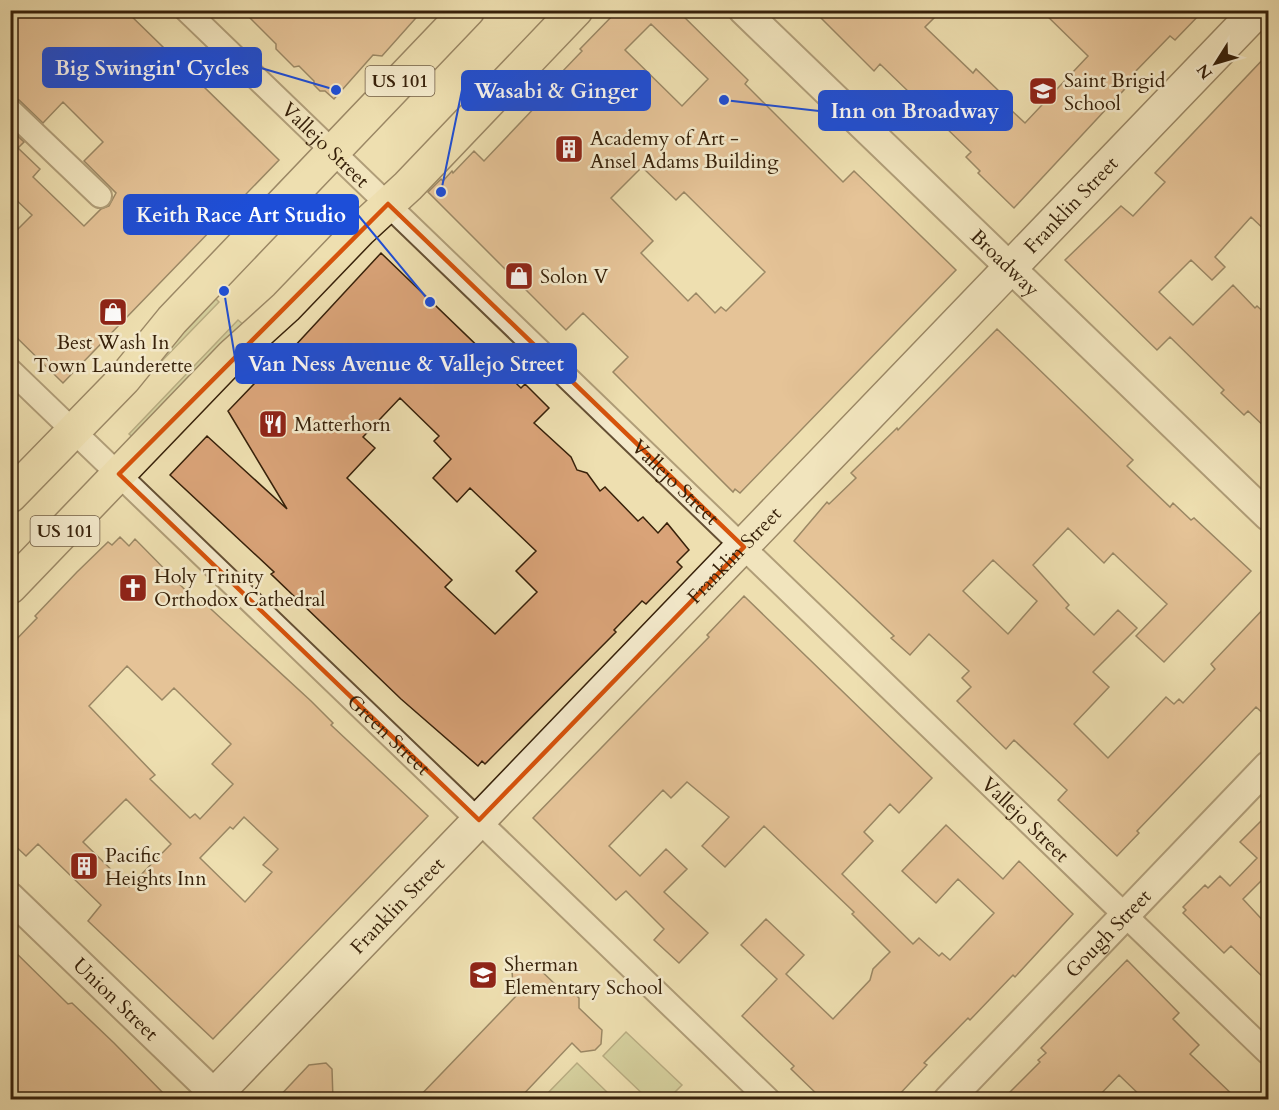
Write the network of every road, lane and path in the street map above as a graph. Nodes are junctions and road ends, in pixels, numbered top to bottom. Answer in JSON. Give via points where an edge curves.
{"nodes":[{"id":1,"x":186,"y":10,"type":"edge"},
{"id":2,"x":468,"y":10,"type":"edge"},
{"id":3,"x":576,"y":10,"type":"edge"},
{"id":4,"x":742,"y":10,"type":"edge"},
{"id":5,"x":1258,"y":10,"type":"edge"},
{"id":6,"x":10,"y":110,"type":"edge"},
{"id":7,"x":333,"y":152,"type":"junction"},
{"id":8,"x":100,"y":196,"type":"dead end"},
{"id":9,"x":388,"y":204,"type":"junction"},
{"id":10,"x":1010,"y":268,"type":"junction"},
{"id":11,"x":10,"y":370,"type":"edge"},
{"id":12,"x":74,"y":431,"type":"junction"},
{"id":13,"x":119,"y":474,"type":"junction"},
{"id":14,"x":10,"y":496,"type":"edge"},
{"id":15,"x":1269,"y":516,"type":"edge"},
{"id":16,"x":744,"y":547,"type":"junction"},
{"id":17,"x":10,"y":587,"type":"edge"},
{"id":18,"x":1269,"y":766,"type":"edge"},
{"id":19,"x":479,"y":820,"type":"junction"},
{"id":20,"x":10,"y":897,"type":"edge"},
{"id":21,"x":1126,"y":914,"type":"junction"},
{"id":22,"x":1269,"y":1053,"type":"edge"},
{"id":23,"x":216,"y":1098,"type":"edge"},
{"id":24,"x":769,"y":1100,"type":"edge"},
{"id":25,"x":948,"y":1100,"type":"edge"}],
"edges":[{"from":1,"to":7,"type":"street","name":"Vallejo Street"},
{"from":2,"to":7,"type":"highway","number":"US 101"},
{"from":3,"to":9,"type":"highway","number":"US 101"},
{"from":4,"to":10,"type":"street","name":"Broadway"},
{"from":5,"to":10,"type":"main road","name":"Franklin Street"},
{"from":6,"to":8,"type":"street"},
{"from":7,"to":9,"type":"street","name":"Vallejo Street"},
{"from":7,"to":12,"type":"highway","number":"US 101","via":[[172,320],[124,379]]},
{"from":9,"to":13,"type":"highway","number":"US 101","via":[[233,355]]},
{"from":9,"to":16,"type":"street","name":"Vallejo Street"},
{"from":10,"to":15,"type":"street","name":"Broadway"},
{"from":10,"to":16,"type":"main road","name":"Franklin Street"},
{"from":11,"to":12,"type":"street","name":"Green Street"},
{"from":12,"to":13,"type":"street","name":"Green Street"},
{"from":12,"to":14,"type":"highway","number":"US 101"},
{"from":13,"to":17,"type":"highway","number":"US 101"},
{"from":13,"to":19,"type":"street","name":"Green Street"},
{"from":16,"to":19,"type":"main road","name":"Franklin Street"},
{"from":16,"to":21,"type":"street","name":"Vallejo Street"},
{"from":18,"to":21,"type":"street","name":"Gough Street"},
{"from":19,"to":23,"type":"main road","name":"Franklin Street"},
{"from":19,"to":24,"type":"street","name":"Green Street"},
{"from":20,"to":23,"type":"street","name":"Union Street"},
{"from":21,"to":22,"type":"street","name":"Vallejo Street"},
{"from":21,"to":25,"type":"street","name":"Gough Street"}]}
